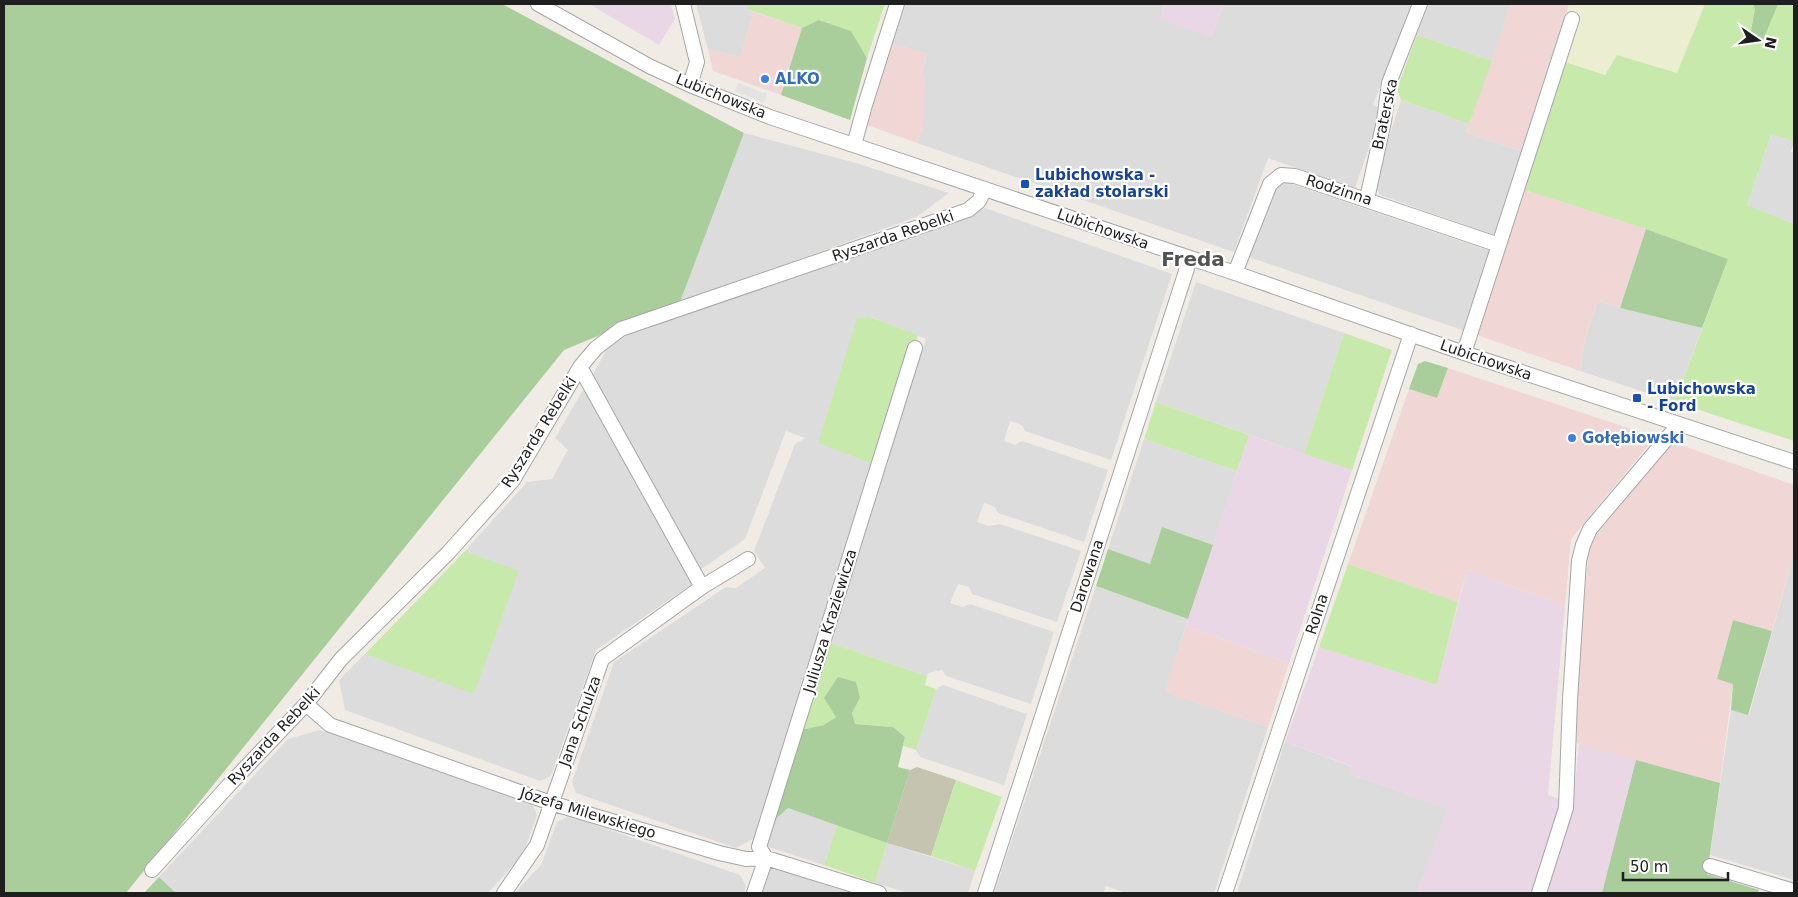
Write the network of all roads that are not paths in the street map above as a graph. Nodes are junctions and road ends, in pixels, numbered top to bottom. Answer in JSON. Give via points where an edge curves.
{"nodes":[{"id":1,"x":538,"y":4,"type":"edge"},
{"id":2,"x":683,"y":4,"type":"edge"},
{"id":3,"x":897,"y":4,"type":"edge"},
{"id":4,"x":1420,"y":4,"type":"edge"},
{"id":5,"x":1572,"y":19,"type":"dead end"},
{"id":6,"x":690,"y":85,"type":"junction"},
{"id":7,"x":854,"y":145,"type":"junction"},
{"id":8,"x":984,"y":190,"type":"junction"},
{"id":9,"x":1367,"y":199,"type":"junction"},
{"id":10,"x":1499,"y":245,"type":"junction"},
{"id":11,"x":1190,"y":258,"type":"junction"},
{"id":12,"x":1235,"y":273,"type":"junction"},
{"id":13,"x":1411,"y":334,"type":"junction"},
{"id":14,"x":915,"y":348,"type":"dead end"},
{"id":15,"x":1464,"y":353,"type":"junction"},
{"id":16,"x":580,"y":367,"type":"junction"},
{"id":17,"x":1680,"y":424,"type":"junction"},
{"id":18,"x":1794,"y":462,"type":"edge"},
{"id":19,"x":748,"y":559,"type":"dead end"},
{"id":20,"x":702,"y":587,"type":"junction"},
{"id":21,"x":306,"y":704,"type":"junction"},
{"id":22,"x":551,"y":802,"type":"junction"},
{"id":23,"x":766,"y":858,"type":"junction"},
{"id":24,"x":1710,"y":866,"type":"dead end"},
{"id":25,"x":152,"y":870,"type":"dead end"},
{"id":26,"x":1785,"y":890,"type":"edge"},
{"id":27,"x":504,"y":893,"type":"edge"},
{"id":28,"x":754,"y":893,"type":"edge"},
{"id":29,"x":879,"y":893,"type":"edge"},
{"id":30,"x":985,"y":893,"type":"edge"},
{"id":31,"x":1225,"y":893,"type":"edge"},
{"id":32,"x":1539,"y":893,"type":"edge"}],
"edges":[{"from":1,"to":6,"type":"street","name":"Lubichowska","via":[[649,66]]},
{"from":2,"to":6,"type":"street","via":[[697,62]]},
{"from":3,"to":7,"type":"street"},
{"from":4,"to":9,"type":"street","name":"Braterska","via":[[1389,83]]},
{"from":5,"to":10,"type":"street"},
{"from":6,"to":7,"type":"street","name":"Lubichowska","via":[[770,117]]},
{"from":7,"to":8,"type":"street","name":"Lubichowska"},
{"from":8,"to":11,"type":"street","name":"Lubichowska"},
{"from":8,"to":16,"type":"street","name":"Ryszarda Rebelki","via":[[979,201],[968,210],[621,329],[596,348]]},
{"from":9,"to":10,"type":"street","name":"Rodzinna"},
{"from":9,"to":12,"type":"street","name":"Rodzinna","via":[[1295,176],[1281,175],[1270,184]]},
{"from":10,"to":15,"type":"street"},
{"from":11,"to":12,"type":"street","name":"Lubichowska"},
{"from":11,"to":30,"type":"street","name":"Darowana"},
{"from":12,"to":13,"type":"street","name":"Lubichowska"},
{"from":13,"to":15,"type":"street","name":"Lubichowska"},
{"from":13,"to":31,"type":"street","name":"Rolna"},
{"from":14,"to":23,"type":"street","name":"Juliusza Kraziewicza","via":[[759,847]]},
{"from":15,"to":17,"type":"street","name":"Lubichowska"},
{"from":16,"to":20,"type":"street"},
{"from":16,"to":21,"type":"street","name":"Ryszarda Rebelki","via":[[513,480],[448,554],[341,659]]},
{"from":17,"to":18,"type":"street","name":"Lubichowska"},
{"from":17,"to":32,"type":"street","via":[[1590,529],[1583,545],[1579,561],[1570,700],[1566,808]]},
{"from":19,"to":20,"type":"street","name":"Jana Schulza"},
{"from":20,"to":22,"type":"street","name":"Jana Schulza","via":[[602,659]]},
{"from":21,"to":22,"type":"street","name":"Józefa Milewskiego","via":[[330,725]]},
{"from":21,"to":25,"type":"street","name":"Ryszarda Rebelki"},
{"from":22,"to":23,"type":"street","name":"Józefa Milewskiego","via":[[720,854],[746,860]]},
{"from":22,"to":27,"type":"street","name":"Jana Schulza","via":[[537,845]]},
{"from":23,"to":28,"type":"street","name":"Juliusza Kraziewicza"},
{"from":23,"to":29,"type":"street","name":"Józefa Milewskiego"},
{"from":24,"to":26,"type":"street"}]}
